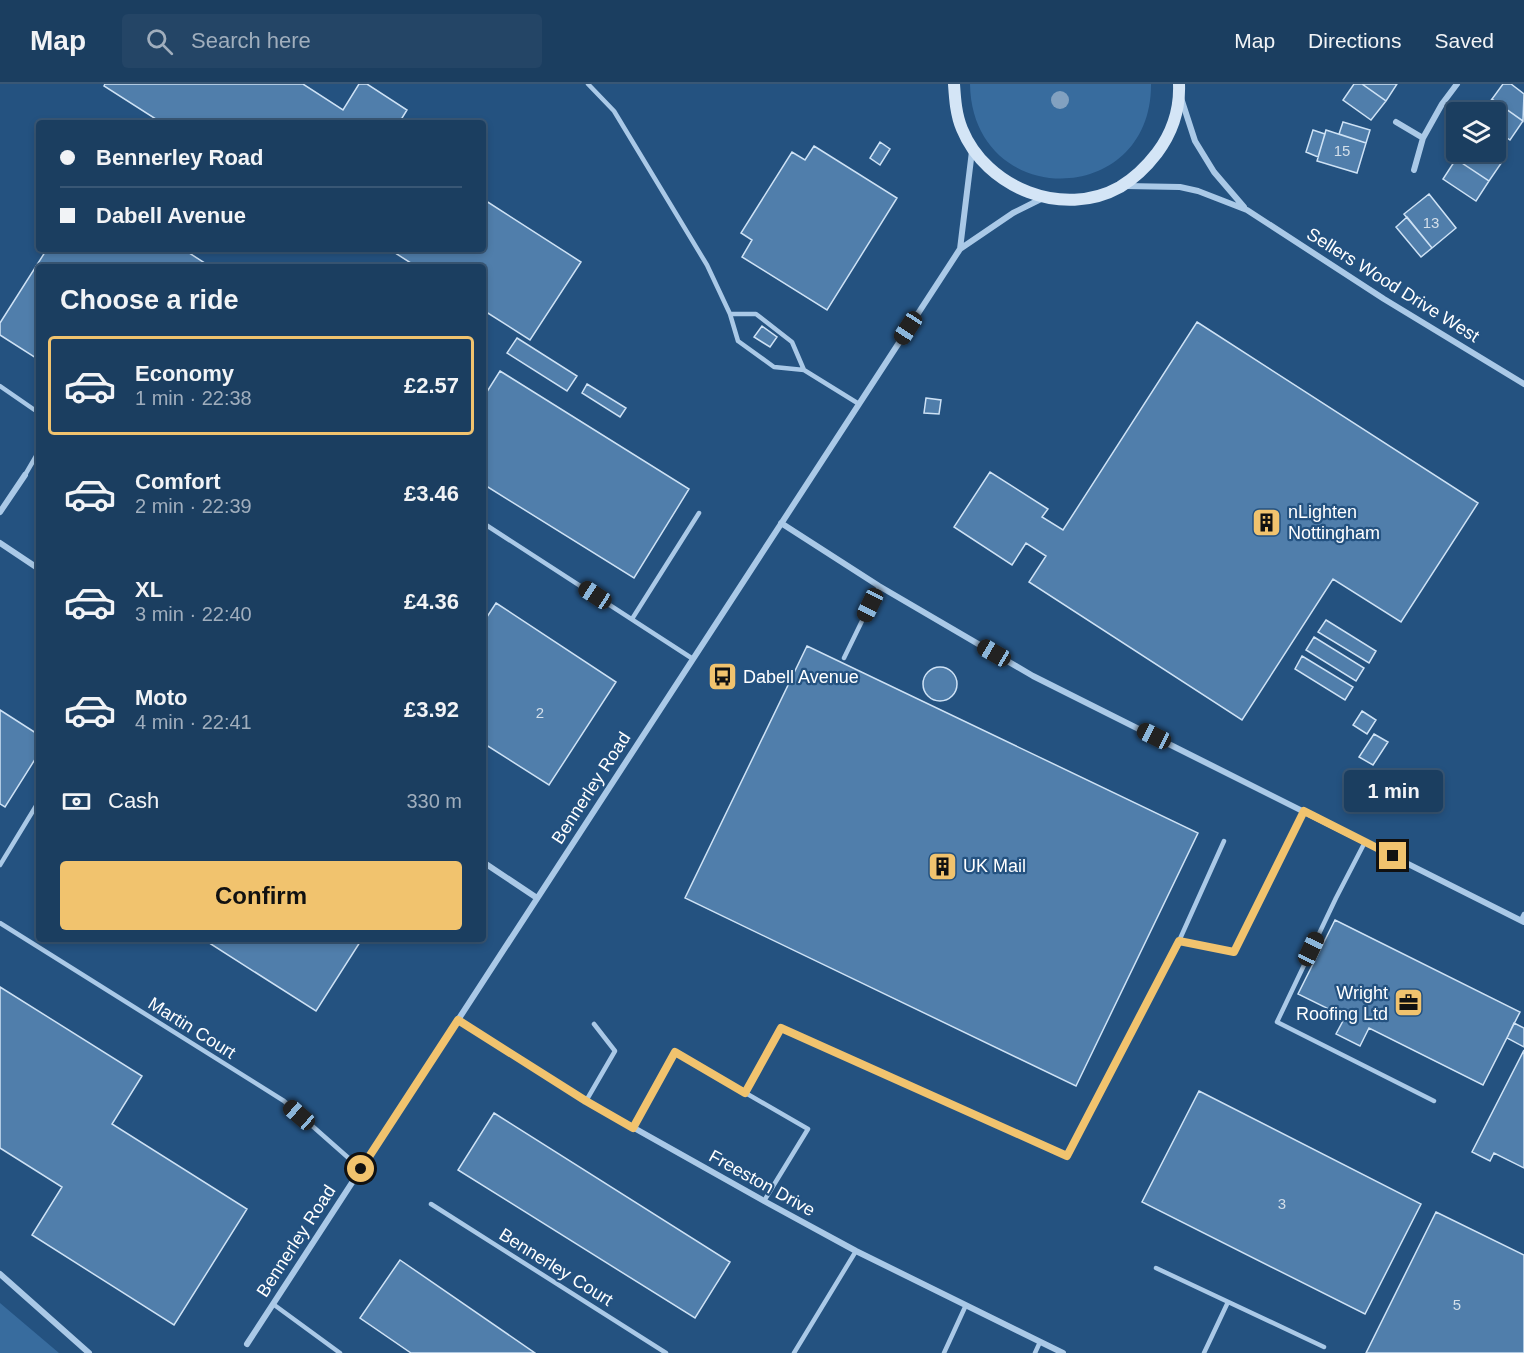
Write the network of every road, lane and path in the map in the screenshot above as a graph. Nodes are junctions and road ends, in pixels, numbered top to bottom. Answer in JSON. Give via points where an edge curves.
{"nodes":[{"id":1,"x":588,"y":84,"type":"edge"},
{"id":2,"x":954,"y":84,"type":"edge"},
{"id":3,"x":1457,"y":84,"type":"edge"},
{"id":4,"x":1179,"y":88,"type":"edge"},
{"id":5,"x":1396,"y":122,"type":"dead end"},
{"id":6,"x":1423,"y":138,"type":"junction"},
{"id":7,"x":972,"y":149,"type":"junction"},
{"id":8,"x":1414,"y":170,"type":"dead end"},
{"id":9,"x":1120,"y":187,"type":"junction"},
{"id":10,"x":1043,"y":197,"type":"junction"},
{"id":11,"x":1247,"y":210,"type":"junction"},
{"id":12,"x":960,"y":249,"type":"junction"},
{"id":13,"x":730,"y":314,"type":"junction"},
{"id":14,"x":804,"y":370,"type":"junction"},
{"id":15,"x":1524,"y":384,"type":"edge"},
{"id":16,"x":0,"y":386,"type":"edge"},
{"id":17,"x":859,"y":404,"type":"junction"},
{"id":18,"x":36,"y":411,"type":"edge"},
{"id":19,"x":36,"y":456,"type":"edge"},
{"id":20,"x":25,"y":475,"type":"joint"},
{"id":21,"x":0,"y":512,"type":"edge"},
{"id":22,"x":699,"y":513,"type":"dead end"},
{"id":23,"x":781,"y":524,"type":"junction"},
{"id":24,"x":486,"y":525,"type":"edge"},
{"id":25,"x":0,"y":543,"type":"edge"},
{"id":26,"x":36,"y":567,"type":"edge"},
{"id":27,"x":879,"y":586,"type":"junction"},
{"id":28,"x":632,"y":619,"type":"junction"},
{"id":29,"x":844,"y":658,"type":"dead end"},
{"id":30,"x":693,"y":659,"type":"junction"},
{"id":31,"x":36,"y":806,"type":"edge"},
{"id":32,"x":1304,"y":811,"type":"junction"},
{"id":33,"x":1224,"y":841,"type":"dead end"},
{"id":34,"x":1365,"y":842,"type":"junction"},
{"id":35,"x":486,"y":864,"type":"edge"},
{"id":36,"x":0,"y":865,"type":"edge"},
{"id":37,"x":537,"y":898,"type":"junction"},
{"id":38,"x":1523,"y":919,"type":"edge"},
{"id":39,"x":0,"y":923,"type":"edge"},
{"id":40,"x":1179,"y":941,"type":"junction"},
{"id":41,"x":458,"y":1020,"type":"junction"},
{"id":42,"x":594,"y":1024,"type":"dead end"},
{"id":43,"x":745,"y":1093,"type":"junction"},
{"id":44,"x":586,"y":1101,"type":"junction"},
{"id":45,"x":1434,"y":1101,"type":"dead end"},
{"id":46,"x":633,"y":1128,"type":"junction"},
{"id":47,"x":361,"y":1169,"type":"junction"},
{"id":48,"x":764,"y":1201,"type":"junction"},
{"id":49,"x":430,"y":1204,"type":"dead end"},
{"id":50,"x":856,"y":1251,"type":"junction"},
{"id":51,"x":1156,"y":1268,"type":"dead end"},
{"id":52,"x":0,"y":1274,"type":"edge"},
{"id":53,"x":1228,"y":1302,"type":"junction"},
{"id":54,"x":273,"y":1304,"type":"junction"},
{"id":55,"x":966,"y":1305,"type":"junction"},
{"id":56,"x":1040,"y":1342,"type":"junction"},
{"id":57,"x":247,"y":1344,"type":"dead end"},
{"id":58,"x":1324,"y":1347,"type":"dead end"},
{"id":59,"x":89,"y":1353,"type":"edge"},
{"id":60,"x":340,"y":1353,"type":"edge"},
{"id":61,"x":666,"y":1353,"type":"edge"},
{"id":62,"x":794,"y":1353,"type":"edge"},
{"id":63,"x":944,"y":1353,"type":"edge"},
{"id":64,"x":1035,"y":1353,"type":"edge"},
{"id":65,"x":1063,"y":1353,"type":"edge"},
{"id":66,"x":1204,"y":1353,"type":"edge"}],
"edges":[{"from":1,"to":13,"type":"lane","via":[[614,111],[707,265]]},
{"from":2,"to":7,"type":"street","via":[[962,129]]},
{"from":3,"to":6,"type":"street"},
{"from":4,"to":9,"type":"street","via":[[1175,118],[1166,141],[1146,167]]},
{"from":4,"to":11,"type":"street","name":"Sellers Wood Drive West","via":[[1195,141],[1214,172]]},
{"from":5,"to":6,"type":"street"},
{"from":6,"to":8,"type":"street"},
{"from":7,"to":10,"type":"street","via":[[1003,180]]},
{"from":7,"to":12,"type":"street","name":"Bennerley Road"},
{"from":9,"to":10,"type":"street","via":[[1083,199]]},
{"from":9,"to":11,"type":"street","name":"Sellers Wood Drive West","via":[[1180,187]]},
{"from":10,"to":12,"type":"street","name":"Bennerley Road"},
{"from":11,"to":15,"type":"street","name":"Sellers Wood Drive West"},
{"from":12,"to":17,"type":"street","name":"Bennerley Road"},
{"from":13,"to":14,"type":"lane","via":[[756,314],[792,342]]},
{"from":13,"to":14,"type":"lane","via":[[738,341],[774,367]]},
{"from":14,"to":17,"type":"lane"},
{"from":16,"to":18,"type":"lane"},
{"from":17,"to":23,"type":"street","name":"Bennerley Road"},
{"from":19,"to":20,"type":"lane"},
{"from":20,"to":21,"type":"street"},
{"from":22,"to":28,"type":"lane"},
{"from":23,"to":27,"type":"street"},
{"from":23,"to":30,"type":"street","name":"Bennerley Road"},
{"from":24,"to":28,"type":"lane"},
{"from":25,"to":26,"type":"street"},
{"from":27,"to":29,"type":"lane"},
{"from":27,"to":32,"type":"street","via":[[1033,676]]},
{"from":28,"to":30,"type":"lane"},
{"from":30,"to":37,"type":"street","name":"Bennerley Road"},
{"from":31,"to":36,"type":"lane"},
{"from":32,"to":34,"type":"street"},
{"from":32,"to":40,"type":"lane","via":[[1234,952]]},
{"from":33,"to":40,"type":"lane"},
{"from":34,"to":38,"type":"street"},
{"from":34,"to":45,"type":"lane","via":[[1277,1022]]},
{"from":35,"to":37,"type":"street"},
{"from":37,"to":41,"type":"street","name":"Bennerley Road"},
{"from":39,"to":47,"type":"lane","name":"Martin Court","via":[[284,1101]]},
{"from":40,"to":43,"type":"lane","via":[[1067,1156],[781,1028]]},
{"from":41,"to":44,"type":"street","name":"Freeston Drive"},
{"from":41,"to":47,"type":"street","name":"Bennerley Road"},
{"from":42,"to":44,"type":"lane","via":[[615,1051]]},
{"from":43,"to":46,"type":"lane","via":[[675,1052]]},
{"from":43,"to":48,"type":"lane","via":[[808,1129]]},
{"from":44,"to":46,"type":"street","name":"Freeston Drive"},
{"from":46,"to":48,"type":"street","name":"Freeston Drive"},
{"from":47,"to":54,"type":"street","name":"Bennerley Road"},
{"from":48,"to":50,"type":"street","name":"Freeston Drive"},
{"from":49,"to":61,"type":"lane","name":"Bennerley Court"},
{"from":50,"to":55,"type":"street","name":"Freeston Drive"},
{"from":50,"to":62,"type":"lane"},
{"from":51,"to":53,"type":"lane"},
{"from":52,"to":59,"type":"street"},
{"from":53,"to":58,"type":"lane"},
{"from":53,"to":66,"type":"lane"},
{"from":54,"to":57,"type":"street","name":"Bennerley Road"},
{"from":54,"to":60,"type":"lane"},
{"from":55,"to":56,"type":"street","name":"Freeston Drive"},
{"from":55,"to":63,"type":"lane"},
{"from":56,"to":64,"type":"lane"},
{"from":56,"to":65,"type":"street","name":"Freeston Drive"}]}
